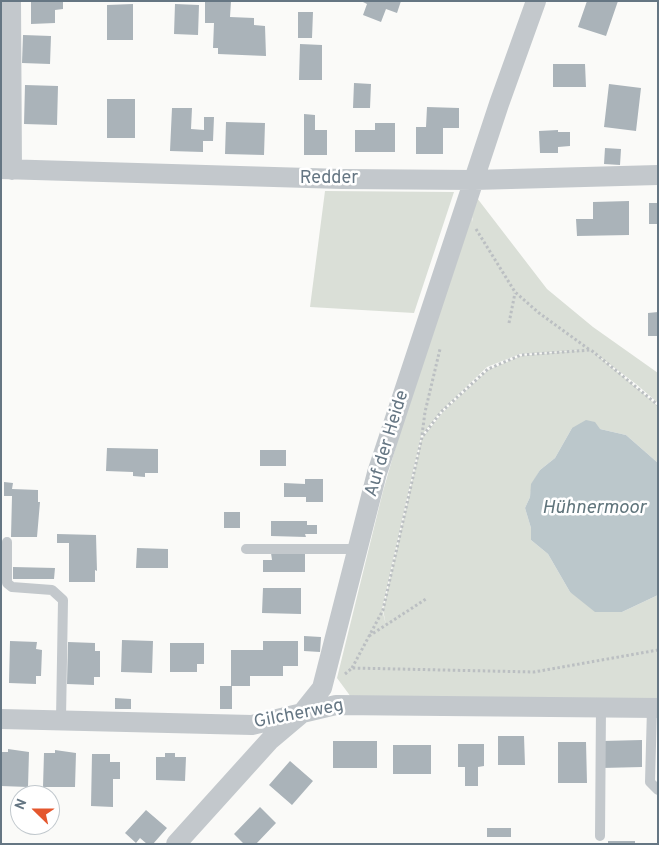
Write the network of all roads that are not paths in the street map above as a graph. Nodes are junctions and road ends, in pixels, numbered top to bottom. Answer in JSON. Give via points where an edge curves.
{"nodes":[{"id":1,"x":11,"y":1,"type":"edge"},
{"id":2,"x":536,"y":1,"type":"edge"},
{"id":3,"x":6,"y":170,"type":"edge"},
{"id":4,"x":658,"y":175,"type":"edge"},
{"id":5,"x":474,"y":180,"type":"junction"},
{"id":6,"x":7,"y":542,"type":"dead end"},
{"id":7,"x":246,"y":549,"type":"dead end"},
{"id":8,"x":357,"y":549,"type":"junction"},
{"id":9,"x":601,"y":708,"type":"junction"},
{"id":10,"x":655,"y":708,"type":"edge"},
{"id":11,"x":302,"y":713,"type":"junction"},
{"id":12,"x":1,"y":719,"type":"edge"},
{"id":13,"x":61,"y":719,"type":"junction"},
{"id":14,"x":658,"y":790,"type":"edge"},
{"id":15,"x":600,"y":836,"type":"dead end"},
{"id":16,"x":176,"y":844,"type":"edge"}],
"edges":[{"from":1,"to":3,"type":"street"},
{"from":2,"to":5,"type":"street","name":"Auf der Heide"},
{"from":3,"to":5,"type":"street","name":"Redder","via":[[284,179]]},
{"from":4,"to":5,"type":"street","name":"Redder"},
{"from":5,"to":8,"type":"street","name":"Auf der Heide","via":[[378,473]]},
{"from":6,"to":13,"type":"lane","via":[[7,583],[12,587],[52,590],[63,600]]},
{"from":7,"to":8,"type":"lane"},
{"from":8,"to":11,"type":"street","name":"Auf der Heide","via":[[322,688]]},
{"from":9,"to":10,"type":"street","name":"Gilcherweg"},
{"from":9,"to":11,"type":"street","name":"Gilcherweg","via":[[336,705]]},
{"from":9,"to":15,"type":"lane"},
{"from":10,"to":14,"type":"lane","via":[[650,782]]},
{"from":11,"to":13,"type":"street","name":"Gilcherweg","via":[[252,725]]},
{"from":11,"to":16,"type":"street","name":"Auf der Heide","via":[[270,740]]},
{"from":12,"to":13,"type":"street","name":"Gilcherweg"}]}
